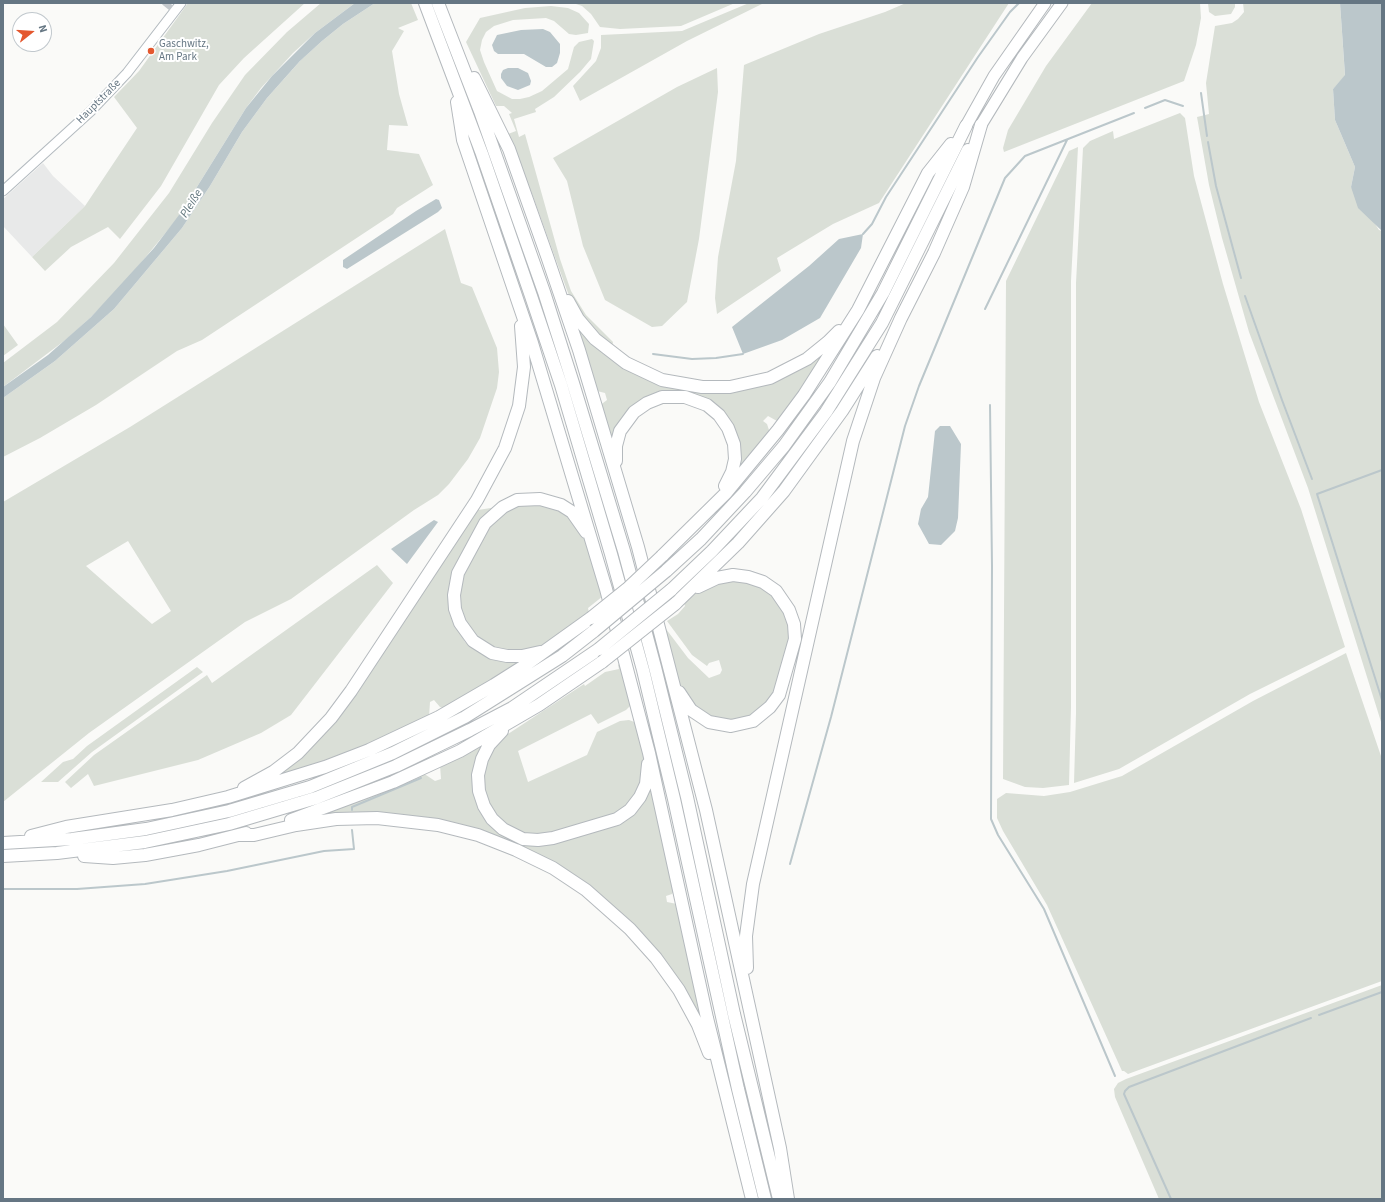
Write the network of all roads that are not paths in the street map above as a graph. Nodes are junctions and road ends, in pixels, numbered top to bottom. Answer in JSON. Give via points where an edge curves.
{"nodes":[{"id":1,"x":165,"y":3,"type":"edge"},
{"id":2,"x":181,"y":3,"type":"edge"},
{"id":3,"x":425,"y":3,"type":"edge"},
{"id":4,"x":438,"y":3,"type":"edge"},
{"id":5,"x":1045,"y":3,"type":"edge"},
{"id":6,"x":1062,"y":3,"type":"edge"},
{"id":7,"x":175,"y":11,"type":"junction"},
{"id":8,"x":456,"y":48,"type":"junction"},
{"id":9,"x":456,"y":82,"type":"junction"},
{"id":10,"x":981,"y":125,"type":"junction"},
{"id":11,"x":966,"y":126,"type":"junction"},
{"id":12,"x":3,"y":190,"type":"edge"},
{"id":13,"x":550,"y":265,"type":"junction"},
{"id":14,"x":510,"y":274,"type":"junction"},
{"id":15,"x":874,"y":279,"type":"junction"},
{"id":16,"x":901,"y":318,"type":"junction"},
{"id":17,"x":619,"y":484,"type":"junction"},
{"id":18,"x":714,"y":506,"type":"junction"},
{"id":19,"x":595,"y":547,"type":"junction"},
{"id":20,"x":687,"y":592,"type":"junction"},
{"id":21,"x":545,"y":651,"type":"junction"},
{"id":22,"x":669,"y":664,"type":"junction"},
{"id":23,"x":511,"y":722,"type":"junction"},
{"id":24,"x":649,"y":753,"type":"junction"},
{"id":25,"x":228,"y":797,"type":"junction"},
{"id":26,"x":240,"y":835,"type":"junction"},
{"id":27,"x":5,"y":843,"type":"edge"},
{"id":28,"x":56,"y":853,"type":"junction"},
{"id":29,"x":3,"y":856,"type":"edge"},
{"id":30,"x":755,"y":1038,"type":"junction"},
{"id":31,"x":733,"y":1126,"type":"junction"},
{"id":32,"x":752,"y":1199,"type":"edge"},
{"id":33,"x":765,"y":1199,"type":"edge"},
{"id":34,"x":779,"y":1199,"type":"edge"},
{"id":35,"x":788,"y":1199,"type":"edge"}],
"edges":[{"from":1,"to":7,"type":"street"},
{"from":2,"to":7,"type":"main road","name":"Hauptstraße"},
{"from":3,"to":9,"type":"highway"},
{"from":4,"to":8,"type":"highway"},
{"from":5,"to":11,"type":"highway","via":[[994,76]]},
{"from":6,"to":10,"type":"highway","via":[[1022,58]]},
{"from":7,"to":12,"type":"main road","name":"Hauptstraße","via":[[127,73],[97,106]]},
{"from":8,"to":13,"type":"highway","via":[[499,126]]},
{"from":8,"to":34,"type":"highway","via":[[544,292],[624,552],[687,797],[734,1014]]},
{"from":9,"to":14,"type":"highway","via":[[463,140]]},
{"from":9,"to":33,"type":"highway","via":[[532,296],[611,554],[643,670],[674,799]]},
{"from":10,"to":16,"type":"highway","via":[[963,187]]},
{"from":10,"to":28,"type":"highway","bridge":true,"via":[[893,302],[835,399],[762,498],[712,551],[671,590],[599,649],[505,712],[435,748],[342,788],[273,812],[190,834]]},
{"from":11,"to":15,"type":"highway","via":[[928,173]]},
{"from":11,"to":27,"type":"highway","bridge":true,"via":[[883,293],[855,343],[819,399],[784,446],[701,538],[666,571],[562,656],[458,721],[393,753],[310,786],[229,811],[146,829],[72,839]]},
{"from":13,"to":15,"type":"highway","via":[[578,319],[610,352],[650,375],[675,383],[702,387],[730,387],[757,382],[807,360],[838,333]]},
{"from":13,"to":17,"type":"highway"},
{"from":14,"to":19,"type":"highway"},
{"from":14,"to":25,"type":"highway","via":[[523,341],[523,380],[511,434],[492,474],[418,591],[331,718],[310,742],[286,763]]},
{"from":15,"to":18,"type":"highway","via":[[841,339],[804,395],[746,470]]},
{"from":16,"to":20,"type":"highway","via":[[842,411],[784,491],[738,543]]},
{"from":16,"to":30,"type":"highway","via":[[871,384],[852,441],[753,884],[745,947]]},
{"from":17,"to":18,"type":"highway","via":[[616,446],[620,431],[629,418],[640,407],[654,400],[669,396],[685,397],[700,401],[719,415],[728,428],[734,444],[735,459],[732,472]]},
{"from":17,"to":22,"type":"highway"},
{"from":18,"to":21,"type":"highway","bridge":true,"via":[[591,618]]},
{"from":19,"to":21,"type":"highway","via":[[581,523],[566,508],[547,500],[524,499],[510,503],[491,516],[458,573],[454,595],[455,609],[460,623],[473,641],[492,653],[507,656]]},
{"from":19,"to":24,"type":"highway"},
{"from":20,"to":22,"type":"highway","via":[[725,576],[748,577],[763,582],[776,591],[789,610],[795,632],[793,651],[775,702],[759,717],[738,725],[716,724],[696,715],[682,698]]},
{"from":20,"to":23,"type":"highway","bridge":true,"via":[[602,662]]},
{"from":21,"to":25,"type":"highway","via":[[494,685],[400,736],[324,767]]},
{"from":22,"to":30,"type":"highway","via":[[710,825]]},
{"from":23,"to":24,"type":"highway","via":[[485,752],[479,767],[478,787],[484,806],[492,819],[502,829],[523,839],[553,838],[610,822],[624,815],[643,791]]},
{"from":23,"to":26,"type":"highway","via":[[460,751],[393,782],[294,819]]},
{"from":24,"to":31,"type":"highway"},
{"from":25,"to":27,"type":"highway","via":[[172,810],[66,827]]},
{"from":26,"to":28,"type":"highway","via":[[172,851],[131,857]]},
{"from":26,"to":31,"type":"highway","via":[[254,835],[336,819],[404,820],[478,835],[553,868],[586,890],[616,915],[644,943],[668,974],[689,1008],[703,1038]]},
{"from":28,"to":29,"type":"highway"},
{"from":30,"to":35,"type":"highway","via":[[780,1148]]},
{"from":31,"to":32,"type":"highway"}]}
